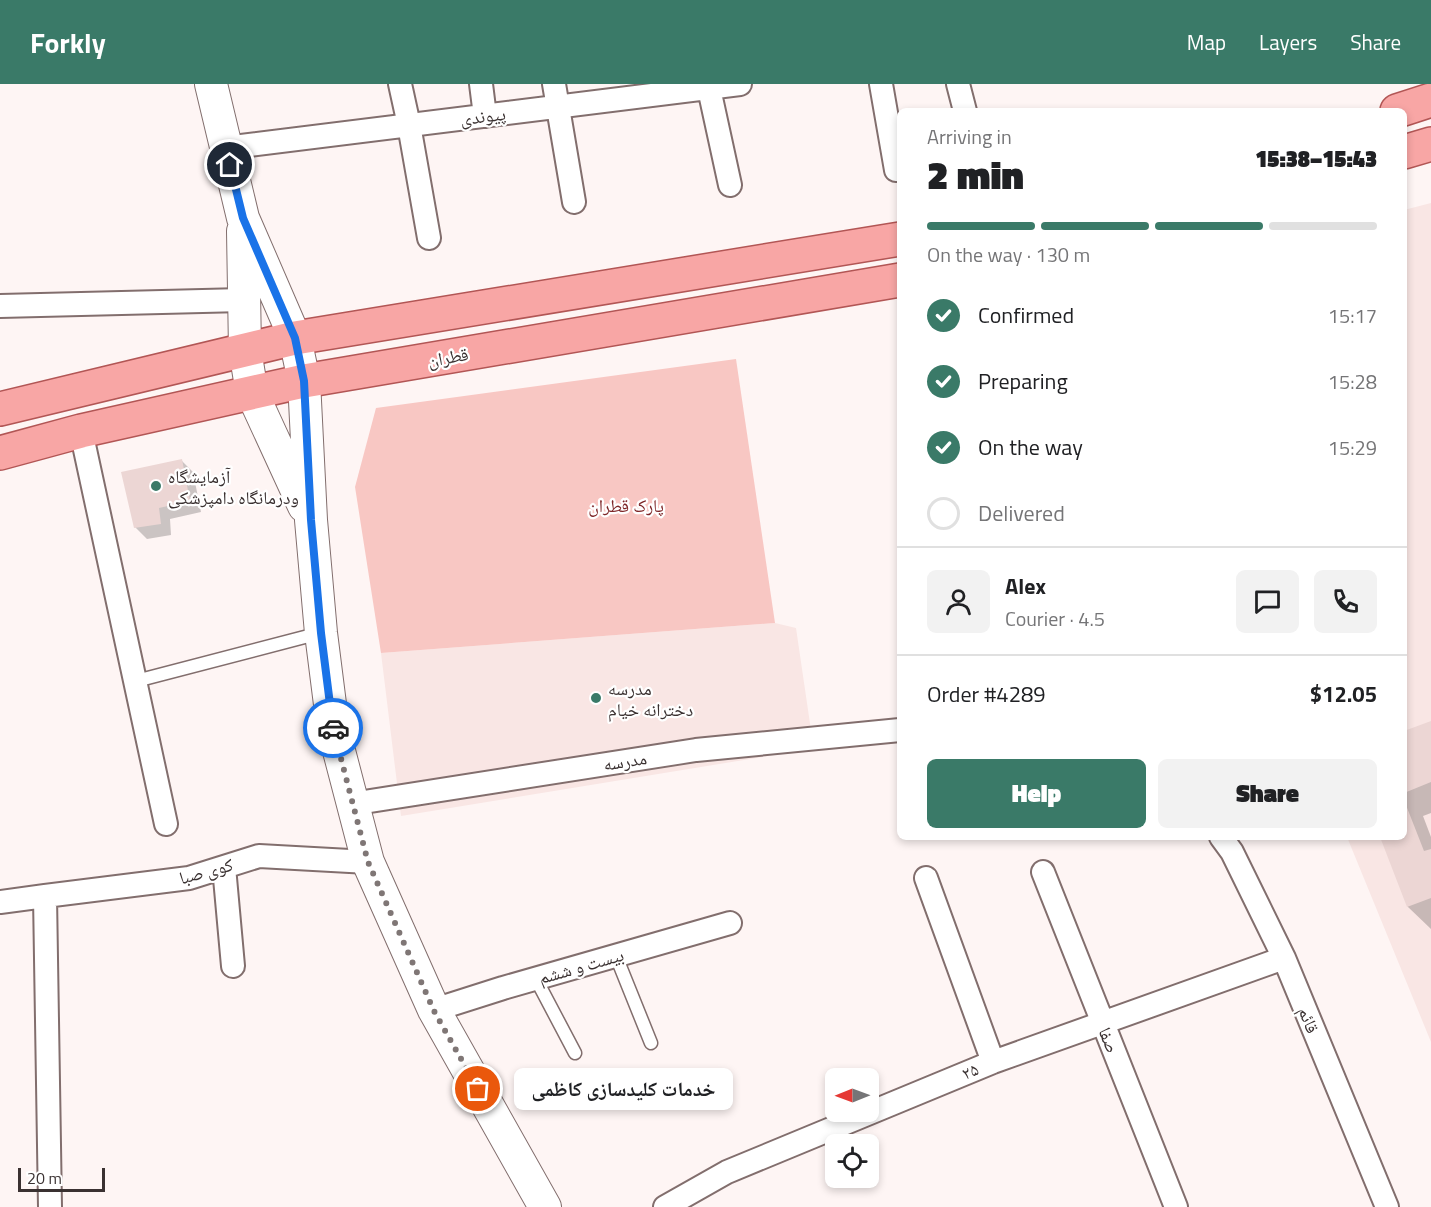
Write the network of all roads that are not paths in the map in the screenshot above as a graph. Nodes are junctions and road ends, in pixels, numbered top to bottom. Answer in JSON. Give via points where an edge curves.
{"nodes":[{"id":1,"x":211,"y":84,"type":"edge"},
{"id":2,"x":400,"y":84,"type":"edge"},
{"id":3,"x":481,"y":84,"type":"edge"},
{"id":4,"x":554,"y":84,"type":"edge"},
{"id":5,"x":741,"y":84,"type":"edge"},
{"id":6,"x":880,"y":84,"type":"edge"},
{"id":7,"x":958,"y":84,"type":"edge"},
{"id":8,"x":709,"y":86,"type":"edge"},
{"id":9,"x":1431,"y":100,"type":"edge"},
{"id":10,"x":557,"y":107,"type":"junction"},
{"id":11,"x":964,"y":108,"type":"edge"},
{"id":12,"x":1406,"y":108,"type":"edge"},
{"id":13,"x":485,"y":116,"type":"junction"},
{"id":14,"x":409,"y":125,"type":"junction"},
{"id":15,"x":1431,"y":144,"type":"edge"},
{"id":16,"x":225,"y":148,"type":"junction"},
{"id":17,"x":1407,"y":151,"type":"edge"},
{"id":18,"x":896,"y":170,"type":"dead end"},
{"id":19,"x":730,"y":185,"type":"dead end"},
{"id":20,"x":574,"y":202,"type":"dead end"},
{"id":21,"x":243,"y":218,"type":"junction"},
{"id":22,"x":429,"y":238,"type":"dead end"},
{"id":23,"x":897,"y":239,"type":"edge"},
{"id":24,"x":897,"y":281,"type":"edge"},
{"id":25,"x":243,"y":300,"type":"junction"},
{"id":26,"x":0,"y":306,"type":"edge"},
{"id":27,"x":295,"y":338,"type":"junction"},
{"id":28,"x":245,"y":350,"type":"junction"},
{"id":29,"x":304,"y":381,"type":"junction"},
{"id":30,"x":252,"y":393,"type":"junction"},
{"id":31,"x":0,"y":409,"type":"edge"},
{"id":32,"x":81,"y":431,"type":"junction"},
{"id":33,"x":0,"y":453,"type":"edge"},
{"id":34,"x":311,"y":520,"type":"junction"},
{"id":35,"x":321,"y":633,"type":"junction"},
{"id":36,"x":135,"y":681,"type":"junction"},
{"id":37,"x":897,"y":730,"type":"edge"},
{"id":38,"x":351,"y":804,"type":"junction"},
{"id":39,"x":166,"y":824,"type":"dead end"},
{"id":40,"x":1224,"y":840,"type":"edge"},
{"id":41,"x":368,"y":862,"type":"junction"},
{"id":42,"x":224,"y":867,"type":"junction"},
{"id":43,"x":1043,"y":872,"type":"dead end"},
{"id":44,"x":926,"y":878,"type":"dead end"},
{"id":45,"x":45,"y":896,"type":"junction"},
{"id":46,"x":0,"y":902,"type":"edge"},
{"id":47,"x":730,"y":923,"type":"dead end"},
{"id":48,"x":616,"y":956,"type":"junction"},
{"id":49,"x":1284,"y":958,"type":"junction"},
{"id":50,"x":232,"y":966,"type":"dead end"},
{"id":51,"x":536,"y":979,"type":"junction"},
{"id":52,"x":434,"y":1011,"type":"junction"},
{"id":53,"x":1102,"y":1021,"type":"junction"},
{"id":54,"x":651,"y":1043,"type":"dead end"},
{"id":55,"x":575,"y":1053,"type":"dead end"},
{"id":56,"x":993,"y":1062,"type":"junction"},
{"id":57,"x":50,"y":1207,"type":"edge"},
{"id":58,"x":544,"y":1207,"type":"edge"},
{"id":59,"x":665,"y":1207,"type":"edge"},
{"id":60,"x":1176,"y":1207,"type":"edge"},
{"id":61,"x":1387,"y":1207,"type":"edge"}],
"edges":[{"from":1,"to":16,"type":"main road"},
{"from":2,"to":14,"type":"street"},
{"from":3,"to":13,"type":"street"},
{"from":4,"to":10,"type":"street"},
{"from":5,"to":8,"type":"street","name":"پیوندی"},
{"from":6,"to":18,"type":"street"},
{"from":7,"to":11,"type":"street"},
{"from":8,"to":10,"type":"street","name":"پیوندی"},
{"from":8,"to":19,"type":"street"},
{"from":9,"to":12,"type":"main road"},
{"from":10,"to":13,"type":"street","name":"پیوندی"},
{"from":10,"to":20,"type":"street"},
{"from":13,"to":14,"type":"street","name":"پیوندی"},
{"from":14,"to":16,"type":"street","name":"پیوندی"},
{"from":14,"to":22,"type":"street"},
{"from":15,"to":17,"type":"main road"},
{"from":16,"to":21,"type":"main road"},
{"from":21,"to":25,"type":"main road"},
{"from":21,"to":27,"type":"main road"},
{"from":23,"to":27,"type":"main road"},
{"from":24,"to":29,"type":"main road","name":"قطران"},
{"from":25,"to":26,"type":"street"},
{"from":25,"to":28,"type":"main road"},
{"from":27,"to":28,"type":"main road"},
{"from":27,"to":29,"type":"main road"},
{"from":28,"to":30,"type":"main road"},
{"from":28,"to":31,"type":"main road"},
{"from":29,"to":30,"type":"main road","name":"قطران"},
{"from":29,"to":34,"type":"main road"},
{"from":30,"to":32,"type":"main road","name":"قطران"},
{"from":30,"to":34,"type":"main road"},
{"from":32,"to":33,"type":"main road","name":"قطران"},
{"from":32,"to":36,"type":"street"},
{"from":34,"to":35,"type":"main road"},
{"from":35,"to":36,"type":"lane"},
{"from":35,"to":38,"type":"main road","via":[[333,728]]},
{"from":36,"to":39,"type":"street"},
{"from":37,"to":38,"type":"street","name":"مدرسه","via":[[696,750]]},
{"from":38,"to":41,"type":"main road"},
{"from":40,"to":49,"type":"street","name":"قائم"},
{"from":41,"to":42,"type":"street","name":"کوی صبا","via":[[259,856]]},
{"from":41,"to":52,"type":"main road"},
{"from":42,"to":45,"type":"street","name":"کوی صبا","via":[[189,878]]},
{"from":42,"to":50,"type":"street"},
{"from":43,"to":53,"type":"street","name":"صفا"},
{"from":44,"to":56,"type":"street"},
{"from":45,"to":46,"type":"street","name":"کوی صبا"},
{"from":45,"to":57,"type":"street"},
{"from":47,"to":48,"type":"street","name":"بیست و ششم"},
{"from":48,"to":51,"type":"street","name":"بیست و ششم"},
{"from":48,"to":54,"type":"lane"},
{"from":49,"to":53,"type":"street","name":"۲۵"},
{"from":49,"to":61,"type":"street","name":"قائم"},
{"from":51,"to":52,"type":"street","name":"بیست و ششم"},
{"from":51,"to":55,"type":"lane"},
{"from":52,"to":58,"type":"main road"},
{"from":53,"to":56,"type":"street","name":"۲۵"},
{"from":53,"to":60,"type":"street","name":"صفا"},
{"from":56,"to":59,"type":"street","name":"۲۵","via":[[728,1172]]}]}
